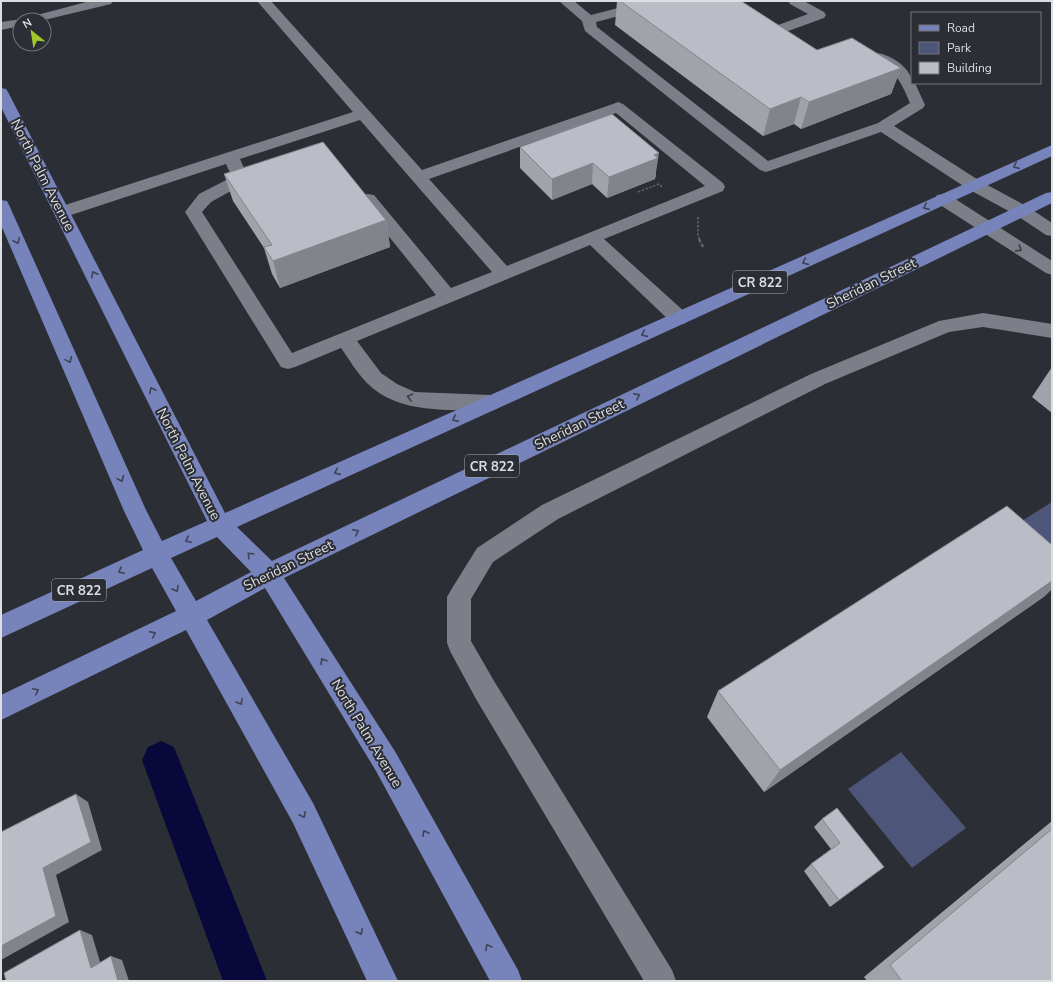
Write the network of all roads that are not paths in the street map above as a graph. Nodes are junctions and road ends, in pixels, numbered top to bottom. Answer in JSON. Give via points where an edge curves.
{"nodes":[{"id":1,"x":106,"y":1,"type":"edge"},
{"id":2,"x":264,"y":1,"type":"edge"},
{"id":3,"x":566,"y":1,"type":"edge"},
{"id":4,"x":795,"y":1,"type":"edge"},
{"id":5,"x":654,"y":2,"type":"edge"},
{"id":6,"x":52,"y":14,"type":"edge"},
{"id":7,"x":589,"y":20,"type":"junction"},
{"id":8,"x":762,"y":22,"type":"edge"},
{"id":9,"x":12,"y":24,"type":"edge"},
{"id":10,"x":1,"y":26,"type":"edge"},
{"id":11,"x":775,"y":31,"type":"junction"},
{"id":12,"x":788,"y":39,"type":"edge"},
{"id":13,"x":862,"y":56,"type":"edge"},
{"id":14,"x":1,"y":92,"type":"edge"},
{"id":15,"x":363,"y":114,"type":"junction"},
{"id":16,"x":883,"y":126,"type":"junction"},
{"id":17,"x":1052,"y":150,"type":"edge"},
{"id":18,"x":231,"y":157,"type":"junction"},
{"id":19,"x":419,"y":178,"type":"junction"},
{"id":20,"x":974,"y":185,"type":"junction"},
{"id":21,"x":358,"y":186,"type":"edge"},
{"id":22,"x":1052,"y":197,"type":"edge"},
{"id":23,"x":943,"y":199,"type":"junction"},
{"id":24,"x":1,"y":205,"type":"edge"},
{"id":25,"x":1022,"y":211,"type":"junction"},
{"id":26,"x":62,"y":212,"type":"junction"},
{"id":27,"x":986,"y":228,"type":"junction"},
{"id":28,"x":1052,"y":231,"type":"edge"},
{"id":29,"x":592,"y":238,"type":"junction"},
{"id":30,"x":1052,"y":269,"type":"edge"},
{"id":31,"x":504,"y":274,"type":"junction"},
{"id":32,"x":448,"y":297,"type":"junction"},
{"id":33,"x":680,"y":318,"type":"junction"},
{"id":34,"x":1052,"y":331,"type":"edge"},
{"id":35,"x":345,"y":339,"type":"junction"},
{"id":36,"x":491,"y":403,"type":"junction"},
{"id":37,"x":220,"y":525,"type":"junction"},
{"id":38,"x":156,"y":555,"type":"junction"},
{"id":39,"x":269,"y":574,"type":"junction"},
{"id":40,"x":191,"y":616,"type":"junction"},
{"id":41,"x":1,"y":627,"type":"edge"},
{"id":42,"x":1,"y":708,"type":"edge"},
{"id":43,"x":383,"y":981,"type":"edge"},
{"id":44,"x":507,"y":981,"type":"edge"},
{"id":45,"x":661,"y":981,"type":"edge"}],
"edges":[{"from":1,"to":6,"type":"lane"},
{"from":2,"to":15,"type":"lane"},
{"from":3,"to":7,"type":"lane"},
{"from":4,"to":11,"type":"lane","via":[[819,15]]},
{"from":5,"to":7,"type":"lane"},
{"from":7,"to":16,"type":"lane","via":[[590,28],[766,167]]},
{"from":8,"to":11,"type":"lane"},
{"from":9,"to":10,"type":"lane"},
{"from":11,"to":12,"type":"lane"},
{"from":13,"to":16,"type":"lane","via":[[877,56],[900,72],[911,88],[918,106]]},
{"from":14,"to":26,"type":"main road","name":"North Palm Avenue"},
{"from":15,"to":18,"type":"lane"},
{"from":15,"to":19,"type":"lane"},
{"from":16,"to":20,"type":"lane"},
{"from":17,"to":20,"type":"main road","number":"CR 822","one_way":true},
{"from":18,"to":26,"type":"lane"},
{"from":18,"to":35,"type":"lane","via":[[249,176],[205,198],[193,212],[288,362]]},
{"from":19,"to":29,"type":"lane","via":[[618,107],[717,187]]},
{"from":19,"to":31,"type":"lane"},
{"from":20,"to":23,"type":"main road","number":"CR 822"},
{"from":20,"to":25,"type":"lane"},
{"from":21,"to":32,"type":"lane"},
{"from":22,"to":25,"type":"main road","name":"Sheridan Street","number":"CR 822"},
{"from":23,"to":27,"type":"lane"},
{"from":23,"to":33,"type":"main road","number":"CR 822","one_way":true},
{"from":24,"to":38,"type":"main road","one_way":true},
{"from":25,"to":27,"type":"main road","name":"Sheridan Street","number":"CR 822"},
{"from":25,"to":28,"type":"lane"},
{"from":37,"to":26,"type":"main road","name":"North Palm Avenue","one_way":true},
{"from":27,"to":30,"type":"lane","one_way":true},
{"from":39,"to":27,"type":"main road","name":"Sheridan Street","number":"CR 822","one_way":true},
{"from":29,"to":31,"type":"lane"},
{"from":29,"to":33,"type":"lane"},
{"from":31,"to":32,"type":"lane"},
{"from":32,"to":35,"type":"lane"},
{"from":33,"to":36,"type":"main road","number":"CR 822","one_way":true},
{"from":34,"to":45,"type":"lane","via":[[984,320],[946,326],[818,379],[550,512],[485,555],[459,597],[459,643]]},
{"from":36,"to":35,"type":"lane","one_way":true,"via":[[412,399],[374,378]]},
{"from":36,"to":37,"type":"main road","number":"CR 822","one_way":true},
{"from":37,"to":38,"type":"main road","number":"CR 822","one_way":true},
{"from":39,"to":37,"type":"main road","name":"North Palm Avenue","one_way":true},
{"from":38,"to":40,"type":"main road","one_way":true},
{"from":38,"to":41,"type":"main road","number":"CR 822","one_way":true},
{"from":39,"to":40,"type":"main road","name":"Sheridan Street","number":"CR 822"},
{"from":44,"to":39,"type":"main road","name":"North Palm Avenue","one_way":true,"via":[[386,762]]},
{"from":42,"to":40,"type":"main road","name":"Sheridan Street","number":"CR 822","one_way":true},
{"from":40,"to":43,"type":"main road","one_way":true,"via":[[303,813]]}]}
